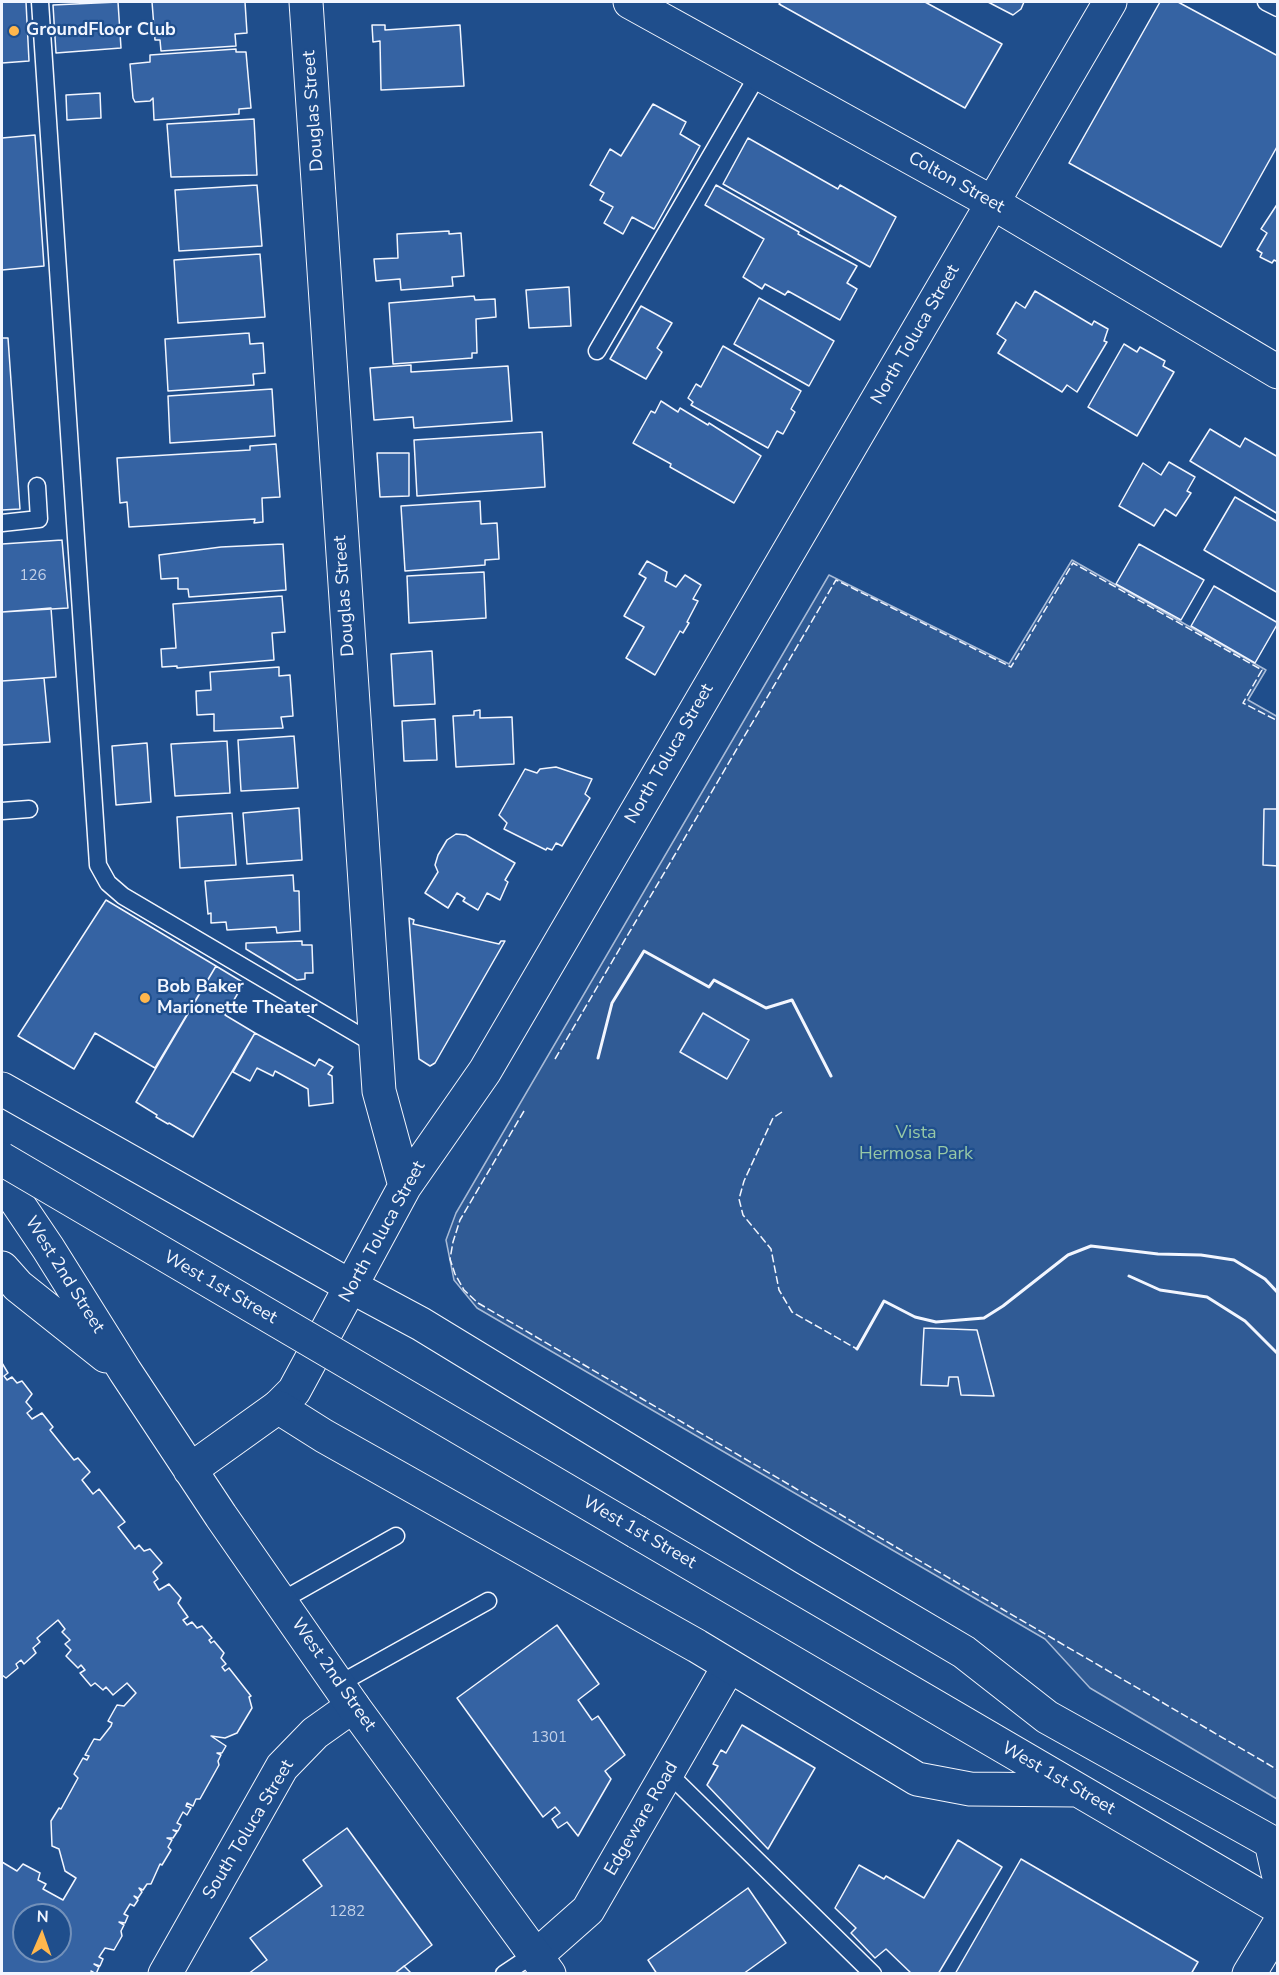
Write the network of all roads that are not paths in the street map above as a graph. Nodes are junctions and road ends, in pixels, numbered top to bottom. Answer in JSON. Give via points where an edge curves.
{"nodes":[{"id":1,"x":40,"y":2,"type":"edge"},
{"id":2,"x":306,"y":2,"type":"edge"},
{"id":3,"x":630,"y":2,"type":"edge"},
{"id":4,"x":1110,"y":2,"type":"edge"},
{"id":5,"x":1266,"y":2,"type":"edge"},
{"id":6,"x":1278,"y":8,"type":"edge"},
{"id":7,"x":759,"y":73,"type":"junction"},
{"id":8,"x":993,"y":203,"type":"junction"},
{"id":9,"x":597,"y":351,"type":"dead end"},
{"id":10,"x":1278,"y":372,"type":"edge"},
{"id":11,"x":37,"y":486,"type":"dead end"},
{"id":12,"x":2,"y":523,"type":"edge"},
{"id":13,"x":29,"y":810,"type":"dead end"},
{"id":14,"x":2,"y":811,"type":"edge"},
{"id":15,"x":376,"y":1045,"type":"junction"},
{"id":16,"x":2,"y":1089,"type":"edge"},
{"id":17,"x":2,"y":1160,"type":"edge"},
{"id":18,"x":2,"y":1180,"type":"edge"},
{"id":19,"x":405,"y":1186,"type":"junction"},
{"id":20,"x":2,"y":1268,"type":"edge"},
{"id":21,"x":352,"y":1287,"type":"junction"},
{"id":22,"x":125,"y":1371,"type":"junction"},
{"id":23,"x":278,"y":1407,"type":"junction"},
{"id":24,"x":190,"y":1470,"type":"junction"},
{"id":25,"x":396,"y":1536,"type":"dead end"},
{"id":26,"x":281,"y":1601,"type":"junction"},
{"id":27,"x":488,"y":1601,"type":"dead end"},
{"id":28,"x":729,"y":1666,"type":"junction"},
{"id":29,"x":346,"y":1695,"type":"junction"},
{"id":30,"x":668,"y":1773,"type":"junction"},
{"id":31,"x":1076,"y":1790,"type":"junction"},
{"id":32,"x":1278,"y":1873,"type":"edge"},
{"id":33,"x":1278,"y":1907,"type":"edge"},
{"id":34,"x":1278,"y":1926,"type":"edge"},
{"id":35,"x":540,"y":1961,"type":"edge"},
{"id":36,"x":165,"y":1974,"type":"edge"},
{"id":37,"x":504,"y":1974,"type":"edge"},
{"id":38,"x":873,"y":1974,"type":"edge"},
{"id":39,"x":1249,"y":1974,"type":"edge"}],
"edges":[{"from":1,"to":15,"type":"lane","via":[[98,865],[108,883],[123,896]]},
{"from":2,"to":15,"type":"main road","name":"Douglas Street"},
{"from":3,"to":7,"type":"main road","name":"Colton Street"},
{"from":4,"to":8,"type":"main road","name":"North Toluca Street"},
{"from":5,"to":6,"type":"lane"},
{"from":7,"to":8,"type":"main road","name":"Colton Street"},
{"from":7,"to":9,"type":"lane"},
{"from":8,"to":10,"type":"main road","name":"Colton Street"},
{"from":8,"to":19,"type":"main road","name":"North Toluca Street","via":[[485,1071]]},
{"from":11,"to":12,"type":"lane","via":[[39,519]]},
{"from":13,"to":14,"type":"lane"},
{"from":15,"to":19,"type":"main road","name":"Douglas Street","via":[[379,1091]]},
{"from":16,"to":21,"type":"main road"},
{"from":17,"to":31,"type":"main road","name":"West 1st Street","bridge":true},
{"from":18,"to":22,"type":"main road","name":"West 2nd Street"},
{"from":19,"to":21,"type":"main road","name":"North Toluca Street"},
{"from":20,"to":22,"type":"main road","name":"West 2nd Street","via":[[18,1286]]},
{"from":21,"to":23,"type":"main road","name":"North Toluca Street","via":[[294,1392]]},
{"from":21,"to":32,"type":"main road","via":[[421,1324],[964,1652],[1047,1717],[1271,1842]]},
{"from":22,"to":24,"type":"main road","name":"West 2nd Street"},
{"from":23,"to":24,"type":"main road","name":"North Toluca Street"},
{"from":23,"to":28,"type":"main road"},
{"from":24,"to":26,"type":"main road","name":"West 2nd Street"},
{"from":25,"to":26,"type":"lane"},
{"from":26,"to":29,"type":"main road","name":"West 2nd Street"},
{"from":27,"to":29,"type":"lane"},
{"from":28,"to":30,"type":"main road","name":"Edgeware Road"},
{"from":28,"to":31,"type":"main road","via":[[917,1779],[970,1790]]},
{"from":29,"to":35,"type":"main road","name":"West 2nd Street"},
{"from":29,"to":36,"type":"main road","name":"South Toluca Street","via":[[282,1767]]},
{"from":30,"to":35,"type":"main road","name":"Edgeware Road","via":[[588,1910]]},
{"from":30,"to":38,"type":"lane"},
{"from":31,"to":33,"type":"main road","name":"West 1st Street"},
{"from":34,"to":39,"type":"main road"},
{"from":35,"to":37,"type":"lane"}]}
